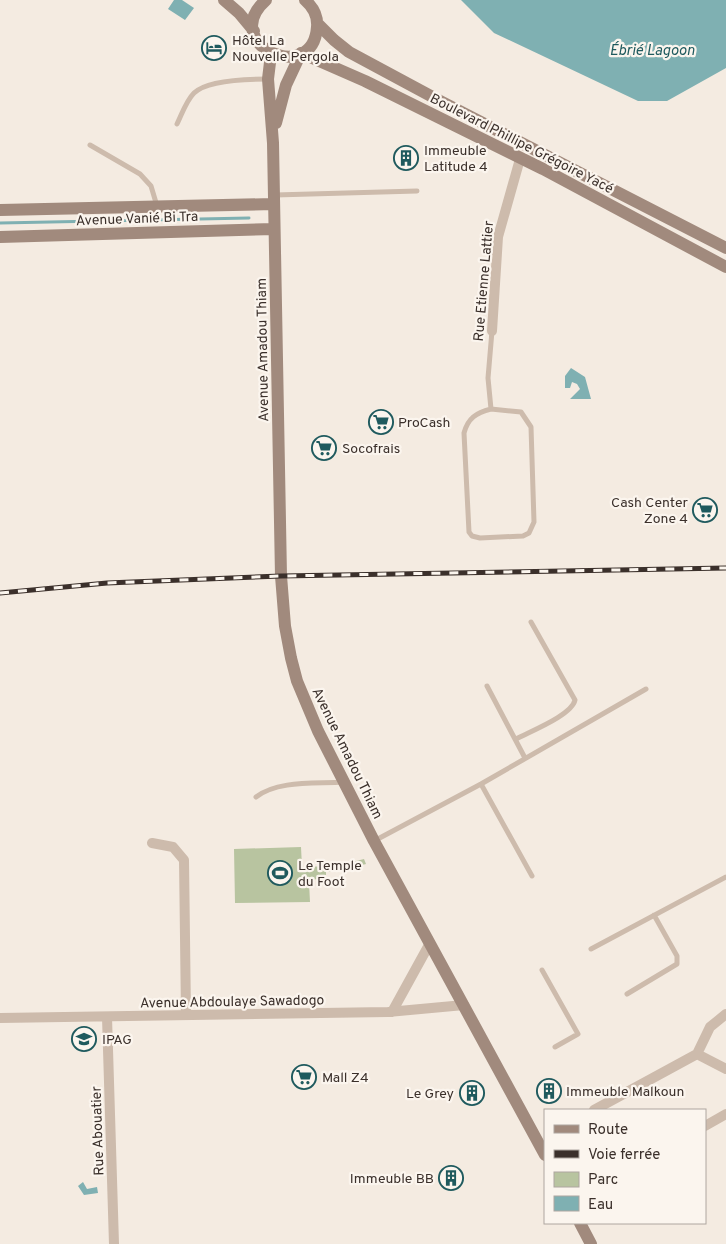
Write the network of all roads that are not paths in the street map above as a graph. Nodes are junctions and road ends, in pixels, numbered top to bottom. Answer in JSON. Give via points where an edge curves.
{"nodes":[{"id":1,"x":224,"y":0,"type":"edge"},
{"id":2,"x":266,"y":0,"type":"edge"},
{"id":3,"x":305,"y":0,"type":"edge"},
{"id":4,"x":317,"y":23,"type":"junction"},
{"id":5,"x":254,"y":31,"type":"junction"},
{"id":6,"x":301,"y":53,"type":"junction"},
{"id":7,"x":271,"y":54,"type":"junction"},
{"id":8,"x":268,"y":79,"type":"junction"},
{"id":9,"x":177,"y":124,"type":"dead end"},
{"id":10,"x":273,"y":143,"type":"junction"},
{"id":11,"x":90,"y":145,"type":"dead end"},
{"id":12,"x":520,"y":158,"type":"junction"},
{"id":13,"x":416,"y":191,"type":"dead end"},
{"id":14,"x":273,"y":200,"type":"junction"},
{"id":15,"x":158,"y":207,"type":"junction"},
{"id":16,"x":0,"y":210,"type":"edge"},
{"id":17,"x":274,"y":229,"type":"junction"},
{"id":18,"x":0,"y":237,"type":"edge"},
{"id":19,"x":726,"y":248,"type":"edge"},
{"id":20,"x":726,"y":267,"type":"edge"},
{"id":21,"x":492,"y":331,"type":"joint"},
{"id":22,"x":491,"y":409,"type":"junction"},
{"id":23,"x":531,"y":622,"type":"dead end"},
{"id":24,"x":487,"y":686,"type":"dead end"},
{"id":25,"x":646,"y":689,"type":"dead end"},
{"id":26,"x":516,"y":739,"type":"junction"},
{"id":27,"x":525,"y":758,"type":"junction"},
{"id":28,"x":344,"y":782,"type":"junction"},
{"id":29,"x":481,"y":784,"type":"junction"},
{"id":30,"x":256,"y":797,"type":"dead end"},
{"id":31,"x":374,"y":841,"type":"junction"},
{"id":32,"x":152,"y":843,"type":"dead end"},
{"id":33,"x":532,"y":876,"type":"dead end"},
{"id":34,"x":726,"y":876,"type":"edge"},
{"id":35,"x":654,"y":914,"type":"junction"},
{"id":36,"x":430,"y":943,"type":"junction"},
{"id":37,"x":591,"y":949,"type":"dead end"},
{"id":38,"x":542,"y":970,"type":"dead end"},
{"id":39,"x":627,"y":994,"type":"dead end"},
{"id":40,"x":464,"y":1005,"type":"junction"},
{"id":41,"x":392,"y":1012,"type":"junction"},
{"id":42,"x":726,"y":1014,"type":"edge"},
{"id":43,"x":186,"y":1015,"type":"junction"},
{"id":44,"x":0,"y":1018,"type":"edge"},
{"id":45,"x":107,"y":1018,"type":"junction"},
{"id":46,"x":555,"y":1047,"type":"dead end"},
{"id":47,"x":697,"y":1054,"type":"junction"},
{"id":48,"x":726,"y":1069,"type":"edge"},
{"id":49,"x":596,"y":1109,"type":"edge"},
{"id":50,"x":726,"y":1114,"type":"edge"},
{"id":51,"x":706,"y":1125,"type":"edge"},
{"id":52,"x":541,"y":1139,"type":"edge"},
{"id":53,"x":581,"y":1224,"type":"edge"},
{"id":54,"x":114,"y":1244,"type":"edge"},
{"id":55,"x":591,"y":1244,"type":"edge"}],
"edges":[{"from":1,"to":5,"type":"main road"},
{"from":2,"to":5,"type":"main road","via":[[255,14]]},
{"from":3,"to":4,"type":"main road","name":"Boulevard Phillipe Grégoire Yacé","via":[[312,8]]},
{"from":4,"to":6,"type":"main road","name":"Avenue Amadou Thiam","via":[[314,40]]},
{"from":4,"to":19,"type":"main road","name":"Boulevard Phillipe Grégoire Yacé","via":[[350,52]]},
{"from":5,"to":7,"type":"main road","via":[[260,45]]},
{"from":6,"to":7,"type":"main road","via":[[286,57]]},
{"from":6,"to":10,"type":"main road","name":"Avenue Amadou Thiam","via":[[286,85]]},
{"from":6,"to":12,"type":"main road","name":"Boulevard Phillipe Grégoire Yacé"},
{"from":7,"to":8,"type":"main road","name":"Avenue Amadou Thiam"},
{"from":8,"to":9,"type":"lane","via":[[205,86],[190,98]]},
{"from":8,"to":10,"type":"main road","name":"Avenue Amadou Thiam"},
{"from":10,"to":14,"type":"main road","name":"Avenue Amadou Thiam"},
{"from":11,"to":15,"type":"lane","via":[[145,178]]},
{"from":12,"to":20,"type":"main road","name":"Boulevard Phillipe Grégoire Yacé"},
{"from":12,"to":21,"type":"street","name":"Rue Etienne Lattier","via":[[498,237]]},
{"from":13,"to":14,"type":"lane"},
{"from":14,"to":15,"type":"main road","name":"Avenue Vanié Bi Tra"},
{"from":14,"to":17,"type":"main road","name":"Avenue Amadou Thiam"},
{"from":15,"to":16,"type":"main road","name":"Avenue Vanié Bi Tra"},
{"from":17,"to":18,"type":"main road","name":"Avenue Vanié Bi Tra"},
{"from":17,"to":28,"type":"main road","name":"Avenue Amadou Thiam","via":[[285,626],[297,681]]},
{"from":21,"to":22,"type":"lane","name":"Rue Etienne Lattier","via":[[488,378]]},
{"from":22,"to":22,"type":"lane","via":[[469,420],[464,433],[469,532],[480,538],[523,536],[529,533],[534,522],[531,427],[526,417],[516,410]]},
{"from":23,"to":26,"type":"lane","via":[[575,700],[564,714]]},
{"from":24,"to":26,"type":"lane"},
{"from":25,"to":27,"type":"lane"},
{"from":26,"to":27,"type":"lane"},
{"from":27,"to":29,"type":"lane"},
{"from":28,"to":30,"type":"lane","via":[[276,788],[263,791]]},
{"from":28,"to":31,"type":"main road","name":"Avenue Amadou Thiam"},
{"from":29,"to":31,"type":"lane"},
{"from":29,"to":33,"type":"lane"},
{"from":31,"to":36,"type":"main road","name":"Avenue Amadou Thiam"},
{"from":32,"to":43,"type":"street","via":[[173,847],[184,860]]},
{"from":34,"to":35,"type":"lane"},
{"from":35,"to":37,"type":"lane"},
{"from":35,"to":39,"type":"lane","via":[[677,956],[677,964]]},
{"from":36,"to":40,"type":"main road","name":"Avenue Amadou Thiam"},
{"from":36,"to":41,"type":"street"},
{"from":38,"to":46,"type":"lane","via":[[578,1034]]},
{"from":40,"to":41,"type":"street","name":"Avenue Abdoulaye Sawadogo"},
{"from":40,"to":52,"type":"main road","name":"Avenue Amadou Thiam"},
{"from":41,"to":43,"type":"street","name":"Avenue Abdoulaye Sawadogo"},
{"from":42,"to":47,"type":"street","via":[[710,1027]]},
{"from":43,"to":45,"type":"street","name":"Avenue Abdoulaye Sawadogo"},
{"from":44,"to":45,"type":"street","name":"Avenue Abdoulaye Sawadogo"},
{"from":45,"to":54,"type":"street","name":"Rue Abouatier"},
{"from":47,"to":48,"type":"street"},
{"from":47,"to":49,"type":"street"},
{"from":50,"to":51,"type":"street"},
{"from":53,"to":55,"type":"main road"}]}
